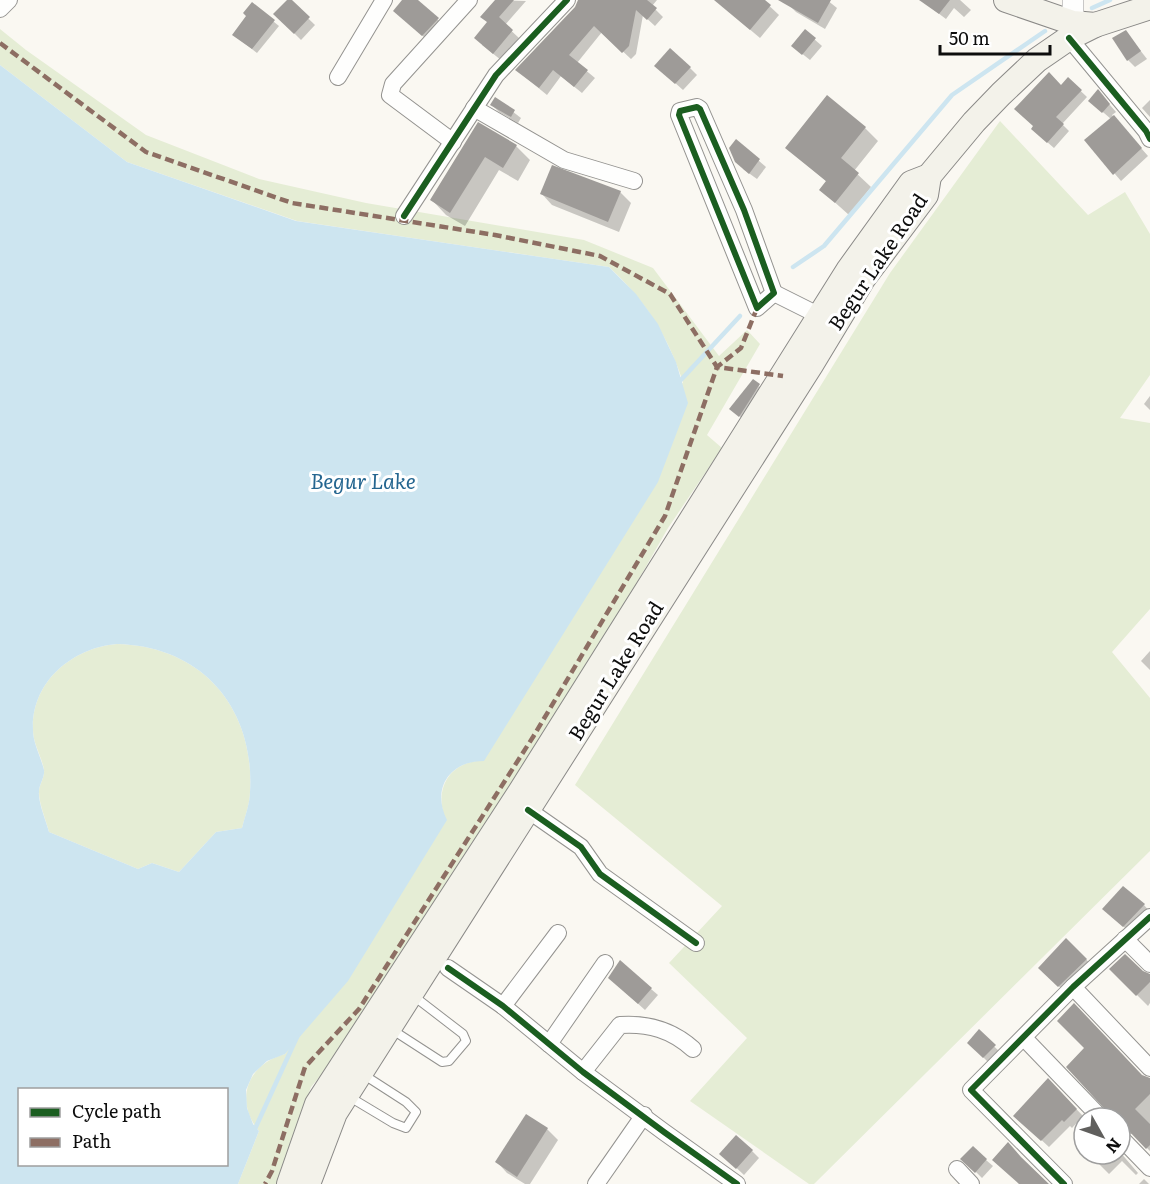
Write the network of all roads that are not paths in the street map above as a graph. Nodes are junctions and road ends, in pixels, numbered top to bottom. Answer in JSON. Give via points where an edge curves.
{"nodes":[{"id":1,"x":9,"y":0,"type":"edge"},
{"id":2,"x":384,"y":0,"type":"edge"},
{"id":3,"x":469,"y":0,"type":"edge"},
{"id":4,"x":567,"y":0,"type":"edge"},
{"id":5,"x":1005,"y":0,"type":"edge"},
{"id":6,"x":1150,"y":8,"type":"edge"},
{"id":7,"x":0,"y":9,"type":"edge"},
{"id":8,"x":1076,"y":12,"type":"edge"},
{"id":9,"x":338,"y":77,"type":"dead end"},
{"id":10,"x":474,"y":108,"type":"junction"},
{"id":11,"x":1150,"y":139,"type":"edge"},
{"id":12,"x":453,"y":142,"type":"junction"},
{"id":13,"x":929,"y":176,"type":"junction"},
{"id":14,"x":634,"y":181,"type":"dead end"},
{"id":15,"x":404,"y":216,"type":"dead end"},
{"id":16,"x":774,"y":293,"type":"junction"},
{"id":17,"x":820,"y":316,"type":"junction"},
{"id":18,"x":803,"y":360,"type":"junction"},
{"id":19,"x":660,"y":586,"type":"junction"},
{"id":20,"x":528,"y":810,"type":"junction"},
{"id":21,"x":1150,"y":917,"type":"edge"},
{"id":22,"x":558,"y":933,"type":"dead end"},
{"id":23,"x":1125,"y":939,"type":"junction"},
{"id":24,"x":696,"y":943,"type":"dead end"},
{"id":25,"x":605,"y":963,"type":"dead end"},
{"id":26,"x":1150,"y":964,"type":"edge"},
{"id":27,"x":448,"y":968,"type":"dead end"},
{"id":28,"x":1073,"y":987,"type":"junction"},
{"id":29,"x":404,"y":988,"type":"junction"},
{"id":30,"x":503,"y":1006,"type":"junction"},
{"id":31,"x":389,"y":1028,"type":"junction"},
{"id":32,"x":1024,"y":1038,"type":"junction"},
{"id":33,"x":549,"y":1044,"type":"junction"},
{"id":34,"x":693,"y":1049,"type":"dead end"},
{"id":35,"x":1150,"y":1068,"type":"edge"},
{"id":36,"x":583,"y":1072,"type":"junction"},
{"id":37,"x":361,"y":1073,"type":"junction"},
{"id":38,"x":346,"y":1095,"type":"junction"},
{"id":39,"x":1089,"y":1106,"type":"edge"},
{"id":40,"x":644,"y":1115,"type":"junction"},
{"id":41,"x":1132,"y":1149,"type":"edge"},
{"id":42,"x":1150,"y":1168,"type":"edge"},
{"id":43,"x":957,"y":1169,"type":"dead end"},
{"id":44,"x":289,"y":1184,"type":"edge"},
{"id":45,"x":308,"y":1184,"type":"edge"},
{"id":46,"x":596,"y":1184,"type":"edge"},
{"id":47,"x":737,"y":1184,"type":"edge"},
{"id":48,"x":971,"y":1184,"type":"edge"},
{"id":49,"x":1064,"y":1184,"type":"edge"}],
"edges":[{"from":1,"to":7,"type":"street"},
{"from":2,"to":9,"type":"street"},
{"from":3,"to":12,"type":"street","via":[[393,84],[390,95]]},
{"from":4,"to":10,"type":"street","via":[[496,75]]},
{"from":5,"to":8,"type":"main road"},
{"from":6,"to":8,"type":"main road"},
{"from":8,"to":11,"type":"street"},
{"from":8,"to":13,"type":"main road"},
{"from":10,"to":12,"type":"street"},
{"from":10,"to":14,"type":"street","via":[[564,160]]},
{"from":12,"to":15,"type":"street"},
{"from":13,"to":17,"type":"main road","name":"Begur Lake Road","via":[[911,183]]},
{"from":13,"to":18,"type":"main road","name":"Begur Lake Road","via":[[926,195]]},
{"from":16,"to":16,"type":"street","via":[[757,308],[680,111],[700,109],[744,210]]},
{"from":16,"to":17,"type":"street"},
{"from":17,"to":18,"type":"main road","name":"Begur Lake Road"},
{"from":18,"to":19,"type":"main road","name":"Begur Lake Road"},
{"from":19,"to":20,"type":"main road","name":"Begur Lake Road"},
{"from":19,"to":29,"type":"main road","name":"Begur Lake Road"},
{"from":20,"to":24,"type":"street","via":[[581,847],[600,874]]},
{"from":20,"to":29,"type":"main road","name":"Begur Lake Road"},
{"from":21,"to":23,"type":"street"},
{"from":22,"to":30,"type":"street"},
{"from":23,"to":26,"type":"street"},
{"from":23,"to":28,"type":"street"},
{"from":25,"to":33,"type":"street"},
{"from":27,"to":30,"type":"street"},
{"from":28,"to":32,"type":"street"},
{"from":28,"to":35,"type":"street"},
{"from":29,"to":31,"type":"main road","name":"Begur Lake Road"},
{"from":29,"to":31,"type":"lane","via":[[463,1034],[465,1041],[449,1061],[442,1062]]},
{"from":29,"to":44,"type":"main road","name":"Begur Lake Road","via":[[317,1104]]},
{"from":30,"to":33,"type":"street"},
{"from":31,"to":37,"type":"main road","name":"Begur Lake Road"},
{"from":32,"to":39,"type":"street"},
{"from":32,"to":49,"type":"street","via":[[971,1090]]},
{"from":33,"to":36,"type":"street"},
{"from":34,"to":36,"type":"street","via":[[660,1028],[620,1025]]},
{"from":36,"to":40,"type":"street"},
{"from":37,"to":38,"type":"main road","name":"Begur Lake Road"},
{"from":37,"to":38,"type":"lane","via":[[416,1112],[406,1128]]},
{"from":38,"to":45,"type":"main road","name":"Begur Lake Road","via":[[335,1113]]},
{"from":40,"to":46,"type":"street"},
{"from":40,"to":47,"type":"street"},
{"from":41,"to":42,"type":"street"},
{"from":43,"to":48,"type":"street"}]}
